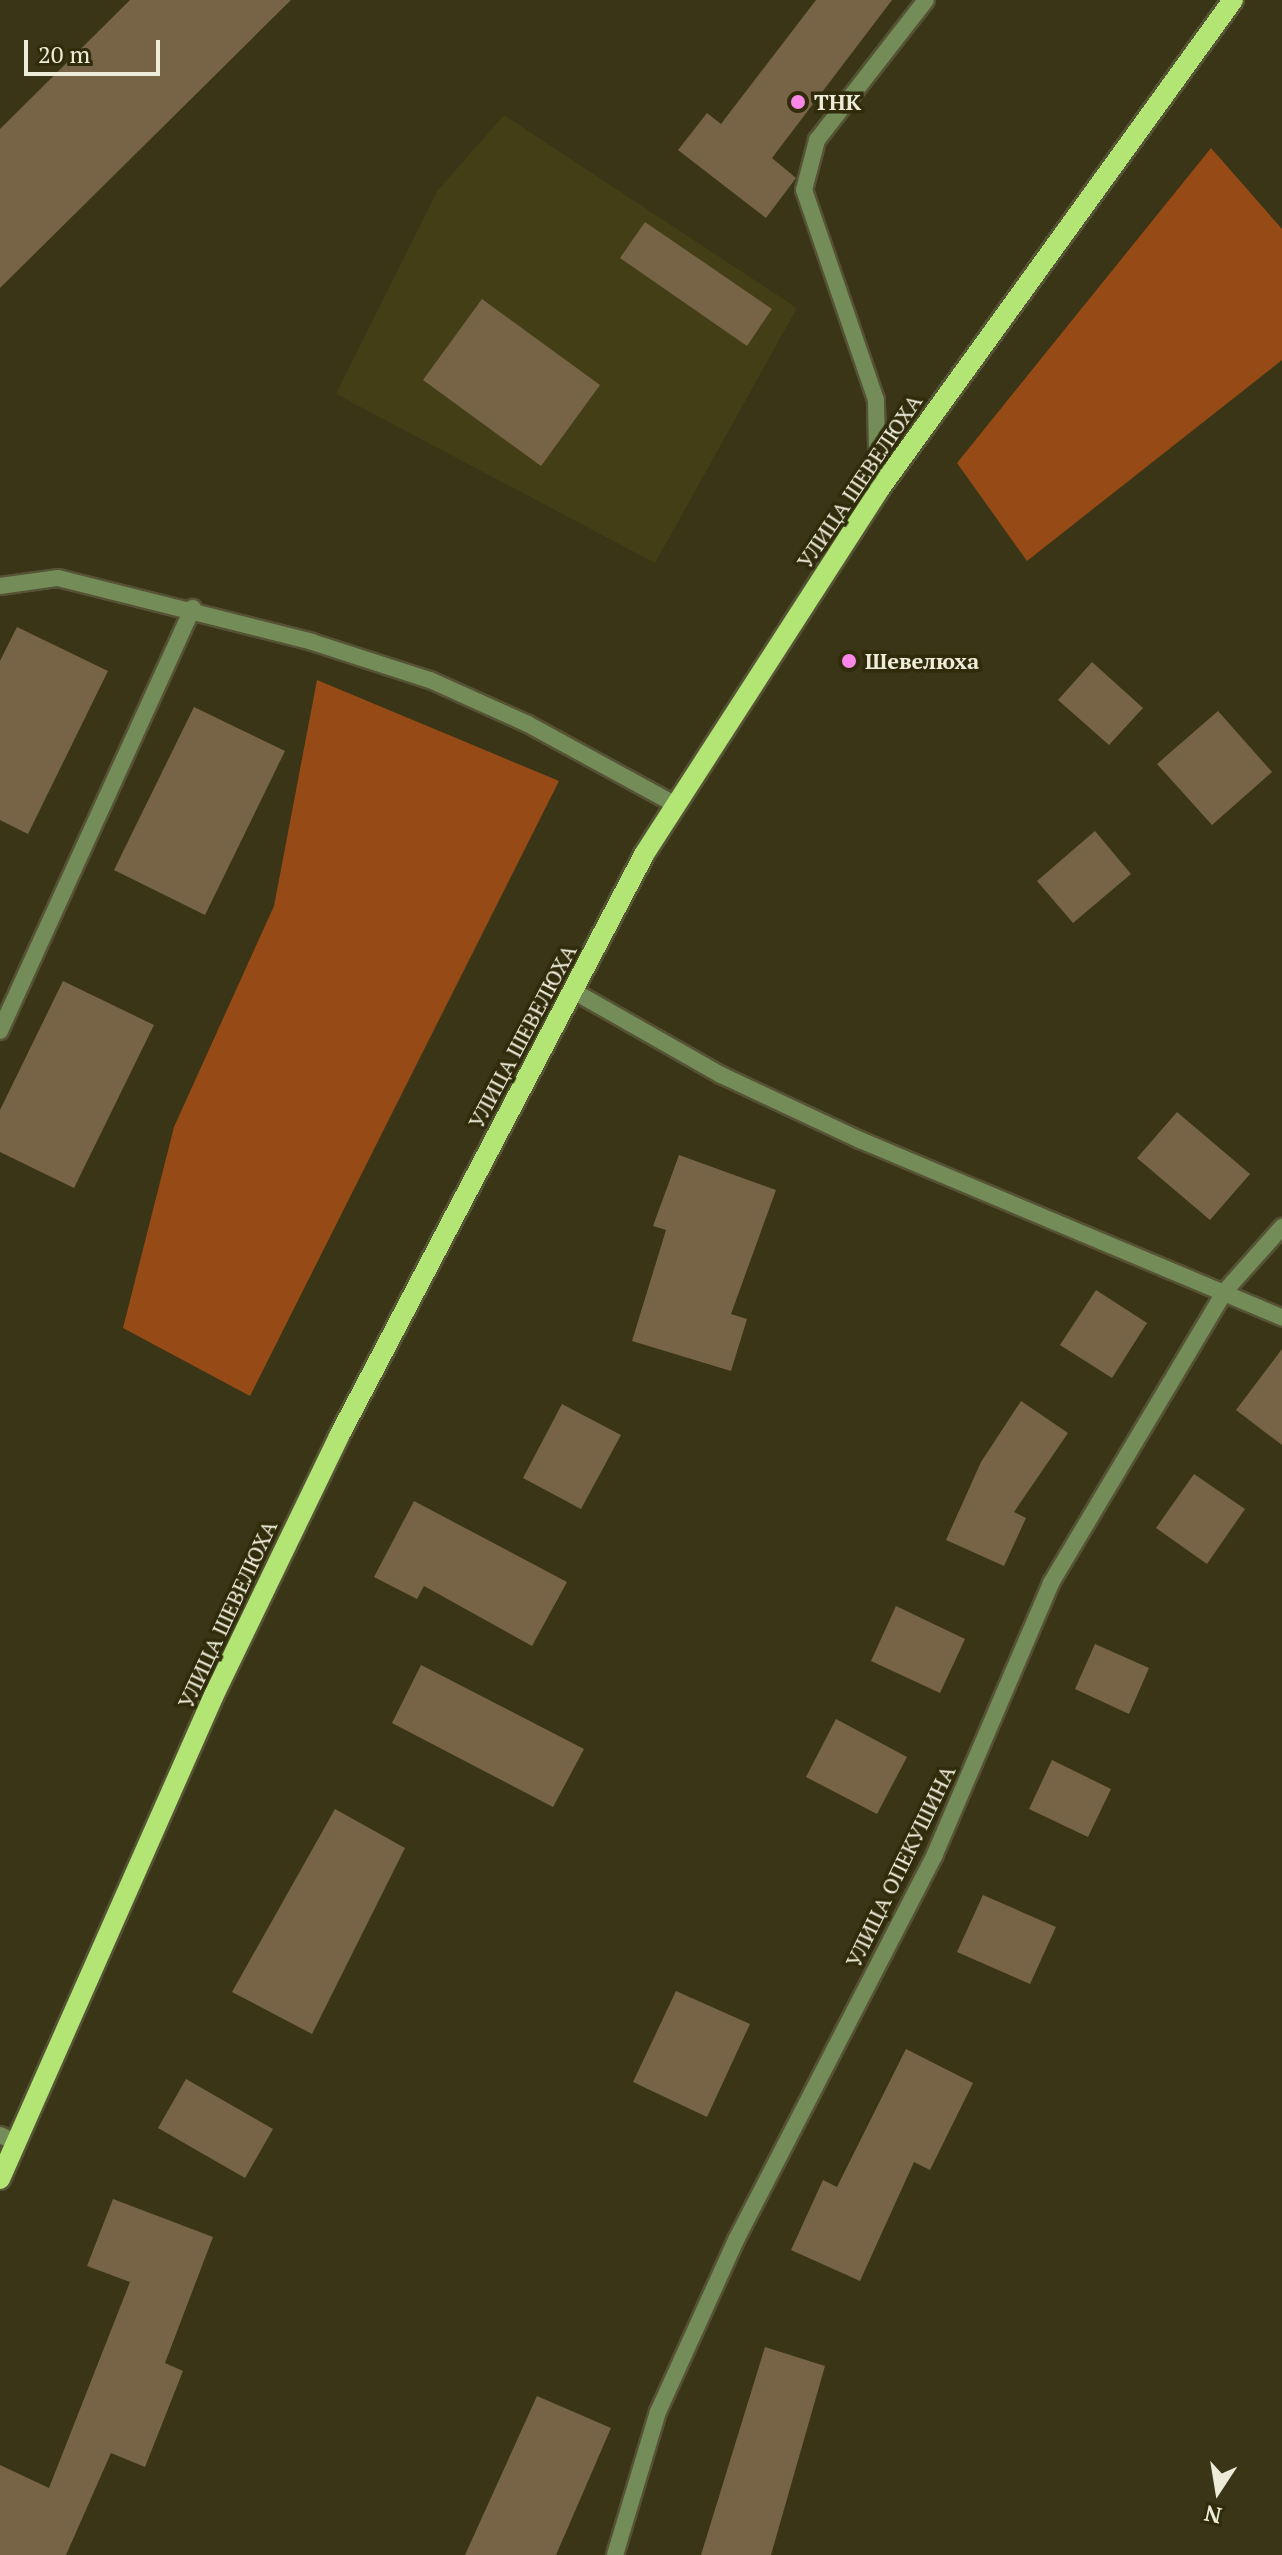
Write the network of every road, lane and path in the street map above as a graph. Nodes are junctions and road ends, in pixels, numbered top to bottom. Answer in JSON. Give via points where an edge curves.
{"nodes":[{"id":1,"x":926,"y":0,"type":"edge"},
{"id":2,"x":1233,"y":0,"type":"edge"},
{"id":3,"x":878,"y":491,"type":"junction"},
{"id":4,"x":0,"y":586,"type":"edge"},
{"id":5,"x":193,"y":608,"type":"junction"},
{"id":6,"x":674,"y":804,"type":"junction"},
{"id":7,"x":575,"y":992,"type":"junction"},
{"id":8,"x":0,"y":1031,"type":"edge"},
{"id":9,"x":1282,"y":1227,"type":"edge"},
{"id":10,"x":1225,"y":1291,"type":"junction"},
{"id":11,"x":1282,"y":1317,"type":"edge"},
{"id":12,"x":8,"y":2139,"type":"edge"},
{"id":13,"x":0,"y":2179,"type":"edge"},
{"id":14,"x":615,"y":2555,"type":"edge"}],
"edges":[{"from":1,"to":3,"type":"street","via":[[817,140],[804,190],[876,400]]},
{"from":2,"to":3,"type":"main road","name":"УЛИЦА ШЕВЕЛЮХА"},
{"from":3,"to":6,"type":"main road","name":"УЛИЦА ШЕВЕЛЮХА"},
{"from":4,"to":5,"type":"street","via":[[58,578]]},
{"from":5,"to":6,"type":"street","via":[[430,680]]},
{"from":5,"to":8,"type":"street"},
{"from":6,"to":7,"type":"main road","name":"УЛИЦА ШЕВЕЛЮХА"},
{"from":7,"to":10,"type":"street","via":[[721,1075],[860,1140]]},
{"from":7,"to":12,"type":"main road","name":"УЛИЦА ШЕВЕЛЮХА","via":[[339,1436]]},
{"from":9,"to":10,"type":"street","name":"УЛИЦА ОПЕКУШИНА"},
{"from":10,"to":11,"type":"street"},
{"from":10,"to":14,"type":"street","name":"УЛИЦА ОПЕКУШИНА","via":[[1051,1583],[935,1854],[736,2240],[658,2412]]},
{"from":12,"to":13,"type":"main road","name":"УЛИЦА ШЕВЕЛЮХА"}]}
